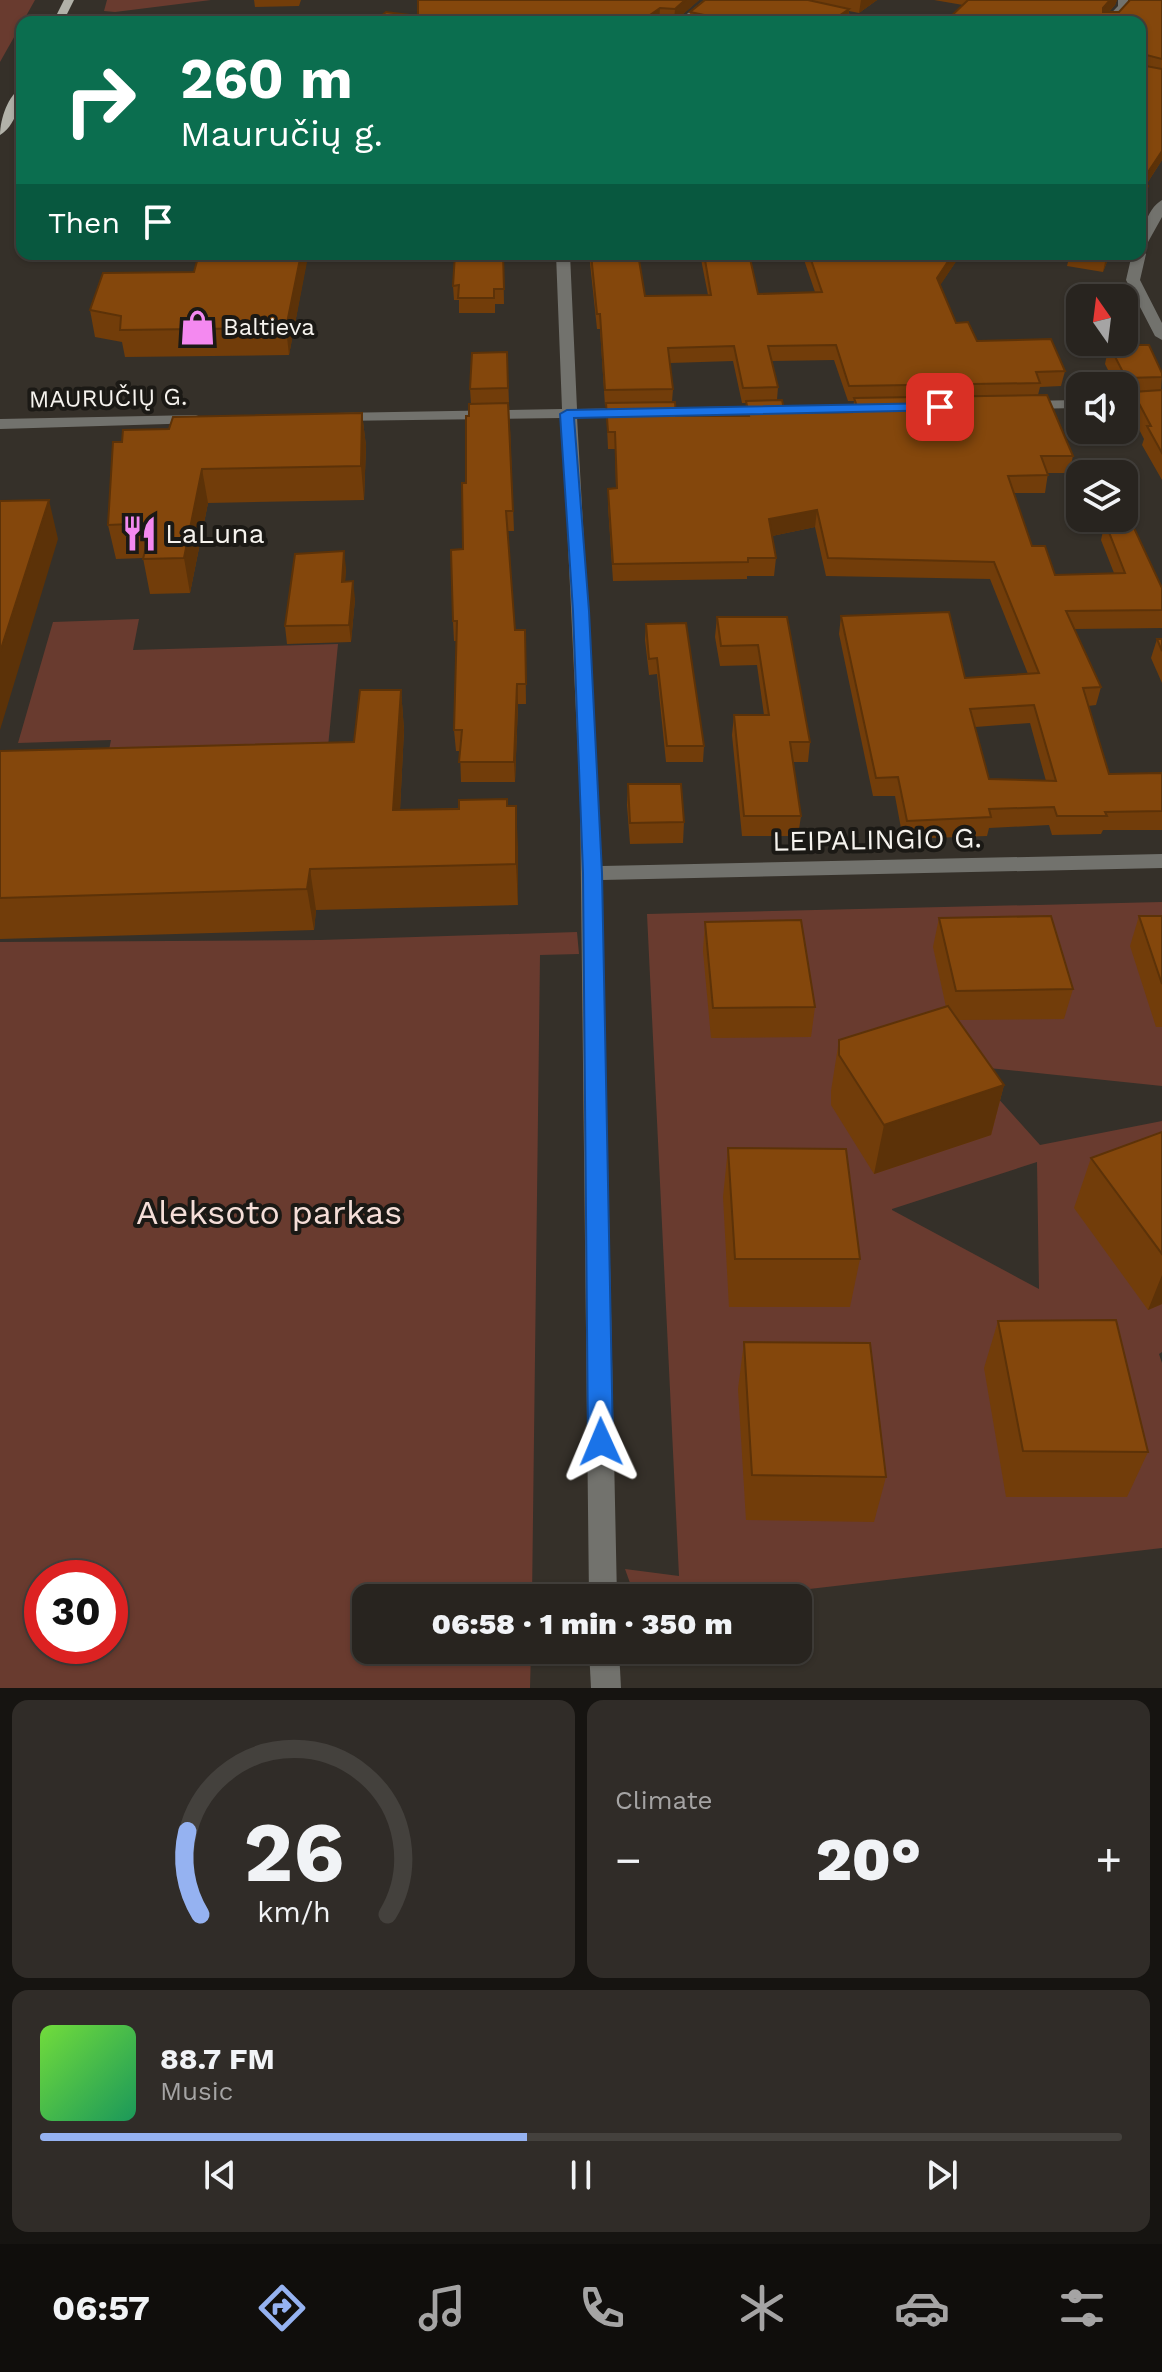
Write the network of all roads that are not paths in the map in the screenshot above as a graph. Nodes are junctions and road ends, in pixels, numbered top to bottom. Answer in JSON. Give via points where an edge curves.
{"nodes":[{"id":1,"x":710,"y":0,"type":"edge"},
{"id":2,"x":769,"y":0,"type":"edge"},
{"id":3,"x":690,"y":16,"type":"edge"},
{"id":4,"x":851,"y":16,"type":"edge"},
{"id":5,"x":16,"y":101,"type":"edge"},
{"id":6,"x":0,"y":132,"type":"edge"},
{"id":7,"x":1162,"y":204,"type":"edge"},
{"id":8,"x":1146,"y":235,"type":"edge"},
{"id":9,"x":563,"y":260,"type":"edge"},
{"id":10,"x":1137,"y":260,"type":"edge"},
{"id":11,"x":1162,"y":336,"type":"edge"},
{"id":12,"x":1138,"y":403,"type":"edge"},
{"id":13,"x":1162,"y":403,"type":"edge"},
{"id":14,"x":1066,"y":404,"type":"edge"},
{"id":15,"x":1003,"y":406,"type":"edge"},
{"id":16,"x":894,"y":408,"type":"edge"},
{"id":17,"x":567,"y":414,"type":"junction"},
{"id":18,"x":321,"y":418,"type":"edge"},
{"id":19,"x":213,"y":420,"type":"edge"},
{"id":20,"x":0,"y":424,"type":"edge"},
{"id":21,"x":1162,"y":861,"type":"edge"},
{"id":22,"x":592,"y":873,"type":"junction"},
{"id":23,"x":603,"y":1584,"type":"edge"},
{"id":24,"x":605,"y":1664,"type":"edge"},
{"id":25,"x":606,"y":1688,"type":"edge"}],
"edges":[{"from":1,"to":3,"type":"street"},
{"from":2,"to":4,"type":"street"},
{"from":5,"to":6,"type":"main road"},
{"from":7,"to":8,"type":"street"},
{"from":9,"to":17,"type":"street"},
{"from":10,"to":11,"type":"street","via":[[1133,280]]},
{"from":12,"to":13,"type":"street"},
{"from":14,"to":15,"type":"street"},
{"from":16,"to":17,"type":"street"},
{"from":17,"to":18,"type":"street"},
{"from":17,"to":22,"type":"street"},
{"from":19,"to":20,"type":"street","name":"MAURUČIŲ G."},
{"from":21,"to":22,"type":"street","name":"LEIPALINGIO G."},
{"from":22,"to":23,"type":"street"},
{"from":24,"to":25,"type":"street"}]}
